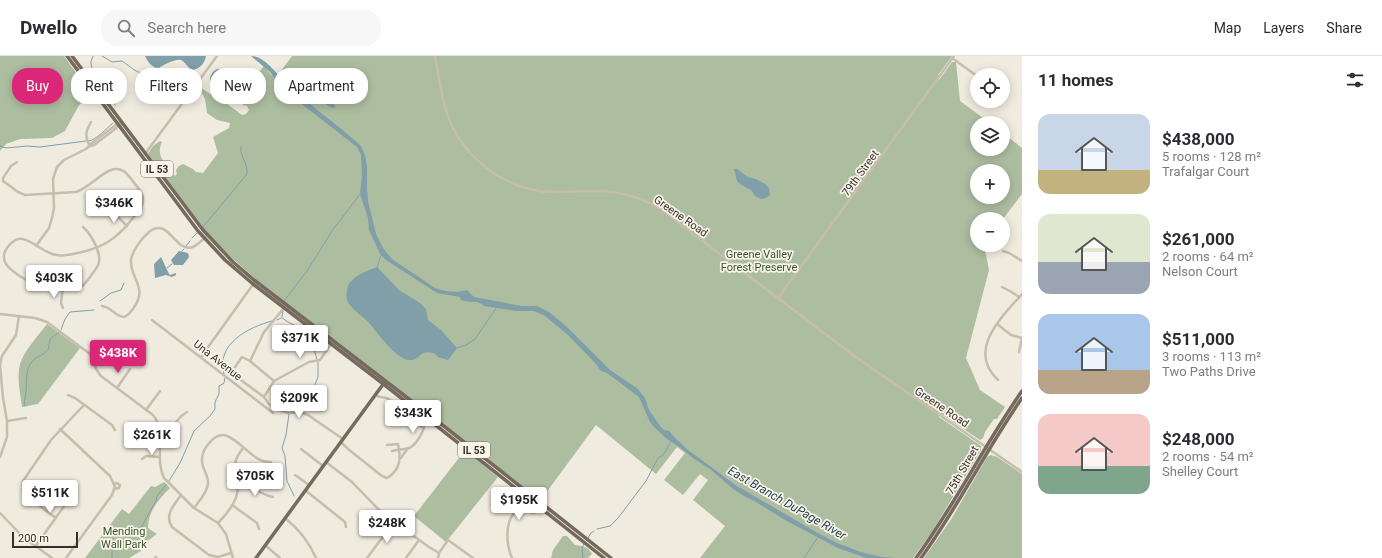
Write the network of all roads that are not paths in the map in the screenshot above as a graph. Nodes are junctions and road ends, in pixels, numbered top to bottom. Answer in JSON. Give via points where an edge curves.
{"nodes":[{"id":1,"x":66,"y":56,"type":"edge"},
{"id":2,"x":72,"y":56,"type":"edge"},
{"id":3,"x":435,"y":56,"type":"edge"},
{"id":4,"x":215,"y":57,"type":"edge"},
{"id":5,"x":953,"y":57,"type":"edge"},
{"id":6,"x":970,"y":70,"type":"edge"},
{"id":7,"x":91,"y":122,"type":"dead end"},
{"id":8,"x":120,"y":123,"type":"junction"},
{"id":9,"x":90,"y":146,"type":"junction"},
{"id":10,"x":145,"y":154,"type":"junction"},
{"id":11,"x":17,"y":162,"type":"dead end"},
{"id":12,"x":54,"y":193,"type":"junction"},
{"id":13,"x":114,"y":211,"type":"dead end"},
{"id":14,"x":127,"y":226,"type":"junction"},
{"id":15,"x":83,"y":227,"type":"dead end"},
{"id":16,"x":206,"y":237,"type":"junction"},
{"id":17,"x":36,"y":246,"type":"junction"},
{"id":18,"x":96,"y":248,"type":"junction"},
{"id":19,"x":1006,"y":252,"type":"edge"},
{"id":20,"x":1022,"y":261,"type":"edge"},
{"id":21,"x":255,"y":282,"type":"junction"},
{"id":22,"x":1002,"y":287,"type":"dead end"},
{"id":23,"x":63,"y":288,"type":"junction"},
{"id":24,"x":1022,"y":294,"type":"edge"},
{"id":25,"x":1019,"y":297,"type":"junction"},
{"id":26,"x":778,"y":298,"type":"junction"},
{"id":27,"x":102,"y":306,"type":"dead end"},
{"id":28,"x":64,"y":308,"type":"dead end"},
{"id":29,"x":284,"y":308,"type":"junction"},
{"id":30,"x":0,"y":314,"type":"edge"},
{"id":31,"x":19,"y":316,"type":"junction"},
{"id":32,"x":152,"y":320,"type":"dead end"},
{"id":33,"x":997,"y":324,"type":"junction"},
{"id":34,"x":1022,"y":338,"type":"edge"},
{"id":35,"x":331,"y":344,"type":"junction"},
{"id":36,"x":101,"y":348,"type":"dead end"},
{"id":37,"x":1019,"y":352,"type":"dead end"},
{"id":38,"x":90,"y":354,"type":"junction"},
{"id":39,"x":201,"y":357,"type":"junction"},
{"id":40,"x":250,"y":361,"type":"junction"},
{"id":41,"x":130,"y":369,"type":"dead end"},
{"id":42,"x":998,"y":380,"type":"dead end"},
{"id":43,"x":274,"y":381,"type":"junction"},
{"id":44,"x":384,"y":382,"type":"junction"},
{"id":45,"x":117,"y":388,"type":"junction"},
{"id":46,"x":160,"y":390,"type":"dead end"},
{"id":47,"x":1022,"y":391,"type":"edge"},
{"id":48,"x":68,"y":395,"type":"dead end"},
{"id":49,"x":375,"y":395,"type":"junction"},
{"id":50,"x":264,"y":397,"type":"junction"},
{"id":51,"x":1022,"y":398,"type":"edge"},
{"id":52,"x":84,"y":405,"type":"junction"},
{"id":53,"x":146,"y":410,"type":"junction"},
{"id":54,"x":187,"y":412,"type":"dead end"},
{"id":55,"x":273,"y":413,"type":"dead end"},
{"id":56,"x":422,"y":415,"type":"junction"},
{"id":57,"x":26,"y":418,"type":"dead end"},
{"id":58,"x":7,"y":421,"type":"junction"},
{"id":59,"x":60,"y":429,"type":"junction"},
{"id":60,"x":424,"y":429,"type":"junction"},
{"id":61,"x":115,"y":430,"type":"dead end"},
{"id":62,"x":160,"y":430,"type":"junction"},
{"id":63,"x":342,"y":440,"type":"junction"},
{"id":64,"x":387,"y":445,"type":"dead end"},
{"id":65,"x":0,"y":447,"type":"edge"},
{"id":66,"x":4,"y":448,"type":"junction"},
{"id":67,"x":243,"y":448,"type":"junction"},
{"id":68,"x":408,"y":448,"type":"junction"},
{"id":69,"x":988,"y":448,"type":"junction"},
{"id":70,"x":301,"y":449,"type":"dead end"},
{"id":71,"x":399,"y":449,"type":"junction"},
{"id":72,"x":392,"y":451,"type":"dead end"},
{"id":73,"x":159,"y":456,"type":"junction"},
{"id":74,"x":0,"y":458,"type":"edge"},
{"id":75,"x":401,"y":458,"type":"junction"},
{"id":76,"x":142,"y":459,"type":"dead end"},
{"id":77,"x":271,"y":462,"type":"dead end"},
{"id":78,"x":326,"y":462,"type":"junction"},
{"id":79,"x":323,"y":466,"type":"junction"},
{"id":80,"x":1022,"y":472,"type":"edge"},
{"id":81,"x":295,"y":475,"type":"dead end"},
{"id":82,"x":62,"y":481,"type":"dead end"},
{"id":83,"x":238,"y":484,"type":"junction"},
{"id":84,"x":309,"y":485,"type":"junction"},
{"id":85,"x":305,"y":490,"type":"junction"},
{"id":86,"x":181,"y":495,"type":"junction"},
{"id":87,"x":273,"y":497,"type":"dead end"},
{"id":88,"x":232,"y":505,"type":"junction"},
{"id":89,"x":541,"y":506,"type":"junction"},
{"id":90,"x":194,"y":508,"type":"junction"},
{"id":91,"x":0,"y":513,"type":"edge"},
{"id":92,"x":56,"y":518,"type":"junction"},
{"id":93,"x":285,"y":518,"type":"junction"},
{"id":94,"x":394,"y":522,"type":"junction"},
{"id":95,"x":218,"y":523,"type":"junction"},
{"id":96,"x":346,"y":527,"type":"dead end"},
{"id":97,"x":259,"y":529,"type":"dead end"},
{"id":98,"x":419,"y":540,"type":"junction"},
{"id":99,"x":265,"y":545,"type":"junction"},
{"id":100,"x":35,"y":547,"type":"junction"},
{"id":101,"x":231,"y":553,"type":"junction"},
{"id":102,"x":439,"y":553,"type":"junction"},
{"id":103,"x":52,"y":558,"type":"edge"},
{"id":104,"x":66,"y":558,"type":"edge"},
{"id":105,"x":234,"y":558,"type":"edge"},
{"id":106,"x":256,"y":558,"type":"edge"},
{"id":107,"x":280,"y":558,"type":"edge"},
{"id":108,"x":316,"y":558,"type":"edge"},
{"id":109,"x":367,"y":558,"type":"edge"},
{"id":110,"x":406,"y":558,"type":"edge"},
{"id":111,"x":438,"y":558,"type":"edge"},
{"id":112,"x":473,"y":558,"type":"edge"},
{"id":113,"x":512,"y":558,"type":"edge"},
{"id":114,"x":604,"y":558,"type":"edge"},
{"id":115,"x":611,"y":558,"type":"edge"},
{"id":116,"x":916,"y":558,"type":"edge"},
{"id":117,"x":921,"y":558,"type":"edge"}],
"edges":[{"from":1,"to":8,"type":"main road","number":"IL 53"},
{"from":2,"to":8,"type":"main road","number":"IL 53"},
{"from":3,"to":26,"type":"street","name":"Greene Road","via":[[444,102],[453,128],[470,153],[489,170],[509,182],[536,190],[605,190],[645,200]]},
{"from":4,"to":10,"type":"street"},
{"from":5,"to":6,"type":"street"},
{"from":5,"to":26,"type":"street","name":"79th Street"},
{"from":7,"to":9,"type":"street","via":[[86,134]]},
{"from":8,"to":9,"type":"street"},
{"from":8,"to":10,"type":"main road","number":"IL 53"},
{"from":8,"to":16,"type":"main road","number":"IL 53","via":[[183,211]]},
{"from":9,"to":12,"type":"street","via":[[64,160],[57,167],[53,176]]},
{"from":10,"to":16,"type":"main road","number":"IL 53"},
{"from":11,"to":12,"type":"street","via":[[11,166],[3,181],[25,194]]},
{"from":12,"to":14,"type":"street","via":[[83,190],[109,171],[123,171],[139,190],[143,202]]},
{"from":12,"to":17,"type":"street","via":[[49,228]]},
{"from":13,"to":14,"type":"street"},
{"from":14,"to":18,"type":"street","via":[[120,234]]},
{"from":15,"to":18,"type":"street"},
{"from":16,"to":21,"type":"main road","number":"IL 53","via":[[225,260]]},
{"from":16,"to":27,"type":"street","via":[[187,247],[178,244],[166,230],[158,228],[150,231],[136,248],[132,258],[140,290],[137,303],[125,317]]},
{"from":17,"to":18,"type":"street","via":[[48,254],[58,256]]},
{"from":17,"to":23,"type":"street","via":[[24,238],[11,243],[4,252],[6,264],[29,281]]},
{"from":18,"to":23,"type":"street","via":[[99,255],[97,268],[84,284],[79,288]]},
{"from":19,"to":20,"type":"street"},
{"from":21,"to":29,"type":"main road","number":"IL 53"},
{"from":21,"to":39,"type":"street"},
{"from":21,"to":44,"type":"main road","number":"IL 53"},
{"from":22,"to":25,"type":"street"},
{"from":23,"to":28,"type":"street","via":[[61,303]]},
{"from":24,"to":25,"type":"street"},
{"from":25,"to":33,"type":"street"},
{"from":26,"to":69,"type":"street","name":"Greene Road","via":[[872,369]]},
{"from":29,"to":35,"type":"main road","number":"IL 53"},
{"from":29,"to":40,"type":"street","via":[[264,332]]},
{"from":30,"to":31,"type":"street"},
{"from":31,"to":38,"type":"street","via":[[45,321]]},
{"from":31,"to":58,"type":"street","via":[[16,335],[2,356],[0,365]]},
{"from":32,"to":39,"type":"street","name":"Una Avenue"},
{"from":33,"to":34,"type":"street","via":[[1011,335]]},
{"from":33,"to":42,"type":"street","via":[[988,338],[985,355],[989,369]]},
{"from":34,"to":37,"type":"street"},
{"from":35,"to":43,"type":"street","via":[[320,360],[309,362]]},
{"from":35,"to":44,"type":"main road","number":"IL 53"},
{"from":36,"to":38,"type":"street"},
{"from":38,"to":45,"type":"street","via":[[97,372]]},
{"from":39,"to":55,"type":"street","name":"Una Avenue"},
{"from":40,"to":43,"type":"street"},
{"from":40,"to":50,"type":"street","via":[[242,356],[233,370],[234,375]]},
{"from":41,"to":45,"type":"street"},
{"from":43,"to":50,"type":"street"},
{"from":44,"to":49,"type":"main road"},
{"from":44,"to":56,"type":"main road","number":"IL 53"},
{"from":44,"to":89,"type":"main road","number":"IL 53"},
{"from":45,"to":53,"type":"street"},
{"from":46,"to":53,"type":"street"},
{"from":47,"to":69,"type":"main road","name":"75th Street"},
{"from":48,"to":52,"type":"street"},
{"from":49,"to":60,"type":"street","via":[[387,398]]},
{"from":49,"to":63,"type":"main road"},
{"from":50,"to":63,"type":"street","via":[[274,408],[281,411],[308,415]]},
{"from":51,"to":69,"type":"main road","name":"75th Street"},
{"from":52,"to":59,"type":"street"},
{"from":52,"to":61,"type":"street","via":[[112,425]]},
{"from":53,"to":62,"type":"street","via":[[156,419]]},
{"from":54,"to":62,"type":"street","via":[[175,425]]},
{"from":56,"to":60,"type":"street","via":[[420,421]]},
{"from":56,"to":89,"type":"main road","number":"IL 53"},
{"from":57,"to":58,"type":"street"},
{"from":58,"to":66,"type":"street"},
{"from":59,"to":92,"type":"street","via":[[23,484],[23,491],[27,497]]},
{"from":59,"to":104,"type":"street","via":[[110,476],[114,484],[112,495]]},
{"from":60,"to":68,"type":"street","via":[[414,444]]},
{"from":62,"to":73,"type":"street"},
{"from":63,"to":75,"type":"street","via":[[349,450],[385,478],[390,477]]},
{"from":63,"to":78,"type":"main road"},
{"from":64,"to":71,"type":"street","via":[[398,444]]},
{"from":65,"to":66,"type":"street"},
{"from":66,"to":74,"type":"street"},
{"from":67,"to":77,"type":"street","via":[[261,461]]},
{"from":67,"to":83,"type":"street","via":[[234,463]]},
{"from":67,"to":90,"type":"street","via":[[226,436],[217,436],[212,440],[202,457],[208,488]]},
{"from":68,"to":71,"type":"street"},
{"from":68,"to":75,"type":"street"},
{"from":69,"to":80,"type":"street","name":"Greene Road"},
{"from":69,"to":116,"type":"main road","name":"75th Street"},
{"from":69,"to":117,"type":"main road","name":"75th Street","via":[[948,520]]},
{"from":70,"to":79,"type":"street"},
{"from":71,"to":72,"type":"street"},
{"from":71,"to":75,"type":"street"},
{"from":73,"to":76,"type":"street","via":[[146,456]]},
{"from":73,"to":86,"type":"street","via":[[164,478]]},
{"from":78,"to":79,"type":"main road"},
{"from":78,"to":94,"type":"street","via":[[352,482]]},
{"from":79,"to":84,"type":"main road"},
{"from":81,"to":84,"type":"street"},
{"from":82,"to":92,"type":"street","via":[[72,486],[73,493]]},
{"from":83,"to":87,"type":"street","via":[[250,486]]},
{"from":83,"to":88,"type":"street","via":[[237,496]]},
{"from":84,"to":85,"type":"main road"},
{"from":85,"to":93,"type":"main road"},
{"from":85,"to":96,"type":"street","via":[[345,522]]},
{"from":86,"to":90,"type":"street"},
{"from":86,"to":101,"type":"street","via":[[169,514],[172,527],[210,555],[218,557]]},
{"from":88,"to":95,"type":"street"},
{"from":88,"to":97,"type":"street","via":[[256,523]]},
{"from":89,"to":113,"type":"street","via":[[532,513],[520,511],[512,518],[507,534]]},
{"from":89,"to":114,"type":"main road","number":"IL 53"},
{"from":89,"to":115,"type":"main road","number":"IL 53"},
{"from":90,"to":95,"type":"street"},
{"from":91,"to":100,"type":"street"},
{"from":92,"to":100,"type":"street"},
{"from":93,"to":99,"type":"main road"},
{"from":93,"to":108,"type":"street","via":[[305,537]]},
{"from":94,"to":98,"type":"street"},
{"from":94,"to":109,"type":"street"},
{"from":95,"to":101,"type":"street","via":[[226,534]]},
{"from":98,"to":102,"type":"street"},
{"from":98,"to":110,"type":"street"},
{"from":99,"to":106,"type":"main road"},
{"from":99,"to":107,"type":"street"},
{"from":100,"to":103,"type":"street"},
{"from":101,"to":105,"type":"street"},
{"from":102,"to":111,"type":"street"},
{"from":102,"to":112,"type":"street","via":[[448,540]]}]}
